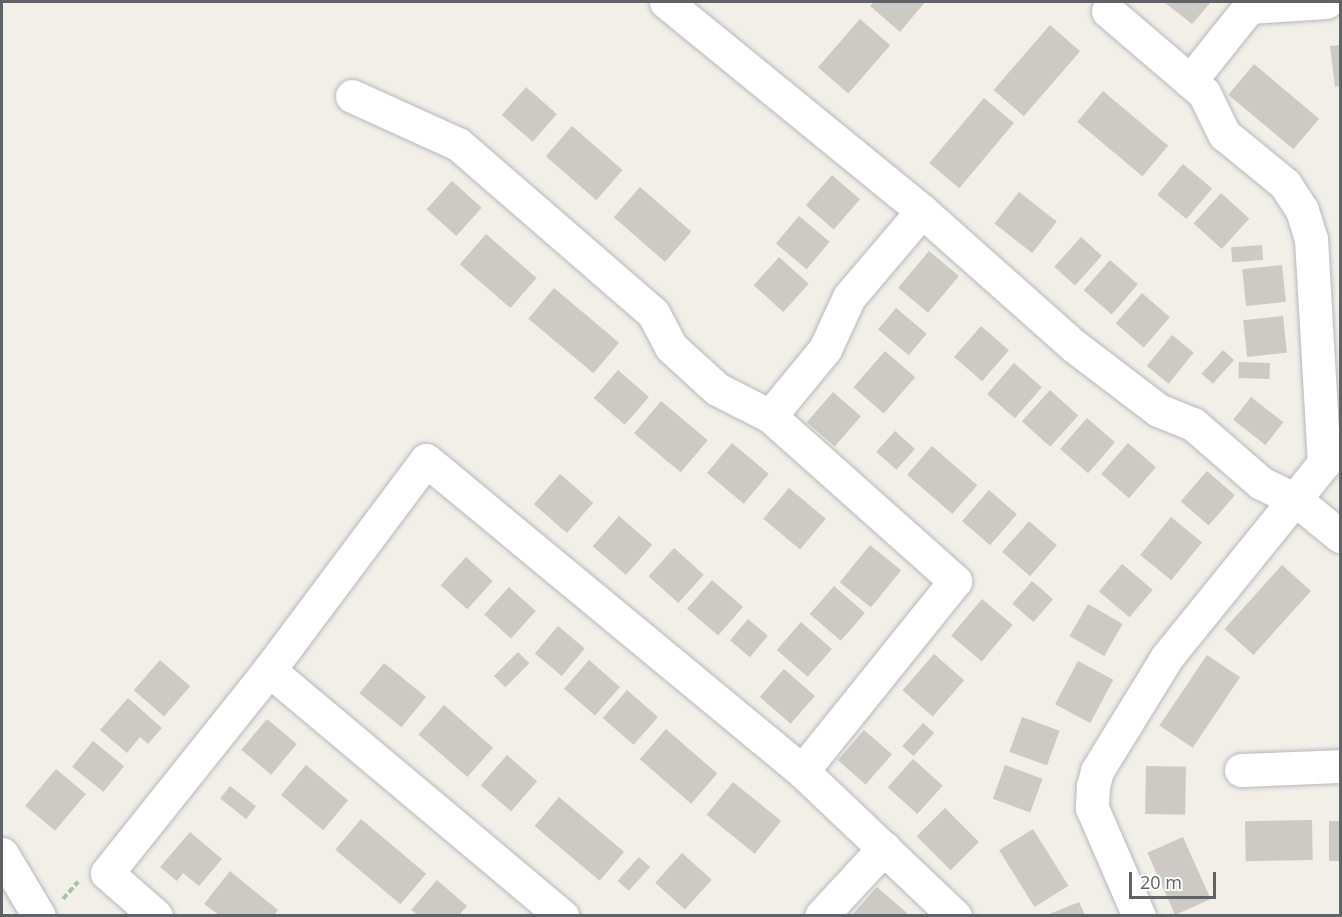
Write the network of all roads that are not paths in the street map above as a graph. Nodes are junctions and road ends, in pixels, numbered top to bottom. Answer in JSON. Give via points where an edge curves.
{"nodes":[{"id":1,"x":666,"y":2,"type":"edge"},
{"id":2,"x":1326,"y":2,"type":"edge"},
{"id":3,"x":1108,"y":11,"type":"dead end"},
{"id":4,"x":1190,"y":81,"type":"junction"},
{"id":5,"x":352,"y":96,"type":"dead end"},
{"id":6,"x":922,"y":211,"type":"junction"},
{"id":7,"x":770,"y":416,"type":"junction"},
{"id":8,"x":1296,"y":500,"type":"junction"},
{"id":9,"x":1341,"y":536,"type":"edge"},
{"id":10,"x":269,"y":670,"type":"junction"},
{"id":11,"x":1341,"y":766,"type":"edge"},
{"id":12,"x":1241,"y":770,"type":"dead end"},
{"id":13,"x":802,"y":771,"type":"junction"},
{"id":14,"x":884,"y":848,"type":"junction"},
{"id":15,"x":2,"y":854,"type":"edge"},
{"id":16,"x":47,"y":911,"type":"edge"},
{"id":17,"x":156,"y":915,"type":"edge"},
{"id":18,"x":562,"y":915,"type":"edge"},
{"id":19,"x":821,"y":915,"type":"edge"},
{"id":20,"x":955,"y":915,"type":"edge"},
{"id":21,"x":1139,"y":915,"type":"edge"}],
"edges":[{"from":1,"to":6,"type":"street"},
{"from":2,"to":4,"type":"street","via":[[1249,7]]},
{"from":3,"to":4,"type":"street"},
{"from":4,"to":8,"type":"street","via":[[1204,93],[1224,134],[1285,184],[1302,210],[1311,239],[1324,463]]},
{"from":5,"to":7,"type":"street","via":[[458,144],[653,313],[671,347],[717,390]]},
{"from":6,"to":7,"type":"street","via":[[849,297],[825,349]]},
{"from":6,"to":8,"type":"street","via":[[1074,346],[1158,410],[1193,424],[1261,483]]},
{"from":7,"to":13,"type":"street","via":[[955,581]]},
{"from":8,"to":9,"type":"street"},
{"from":8,"to":21,"type":"street","via":[[1167,657],[1097,771],[1092,808]]},
{"from":10,"to":13,"type":"street","via":[[426,460]]},
{"from":10,"to":17,"type":"street","via":[[107,873]]},
{"from":10,"to":18,"type":"street"},
{"from":11,"to":12,"type":"street"},
{"from":13,"to":14,"type":"street"},
{"from":14,"to":19,"type":"street"},
{"from":14,"to":20,"type":"street"},
{"from":15,"to":16,"type":"street"}]}
